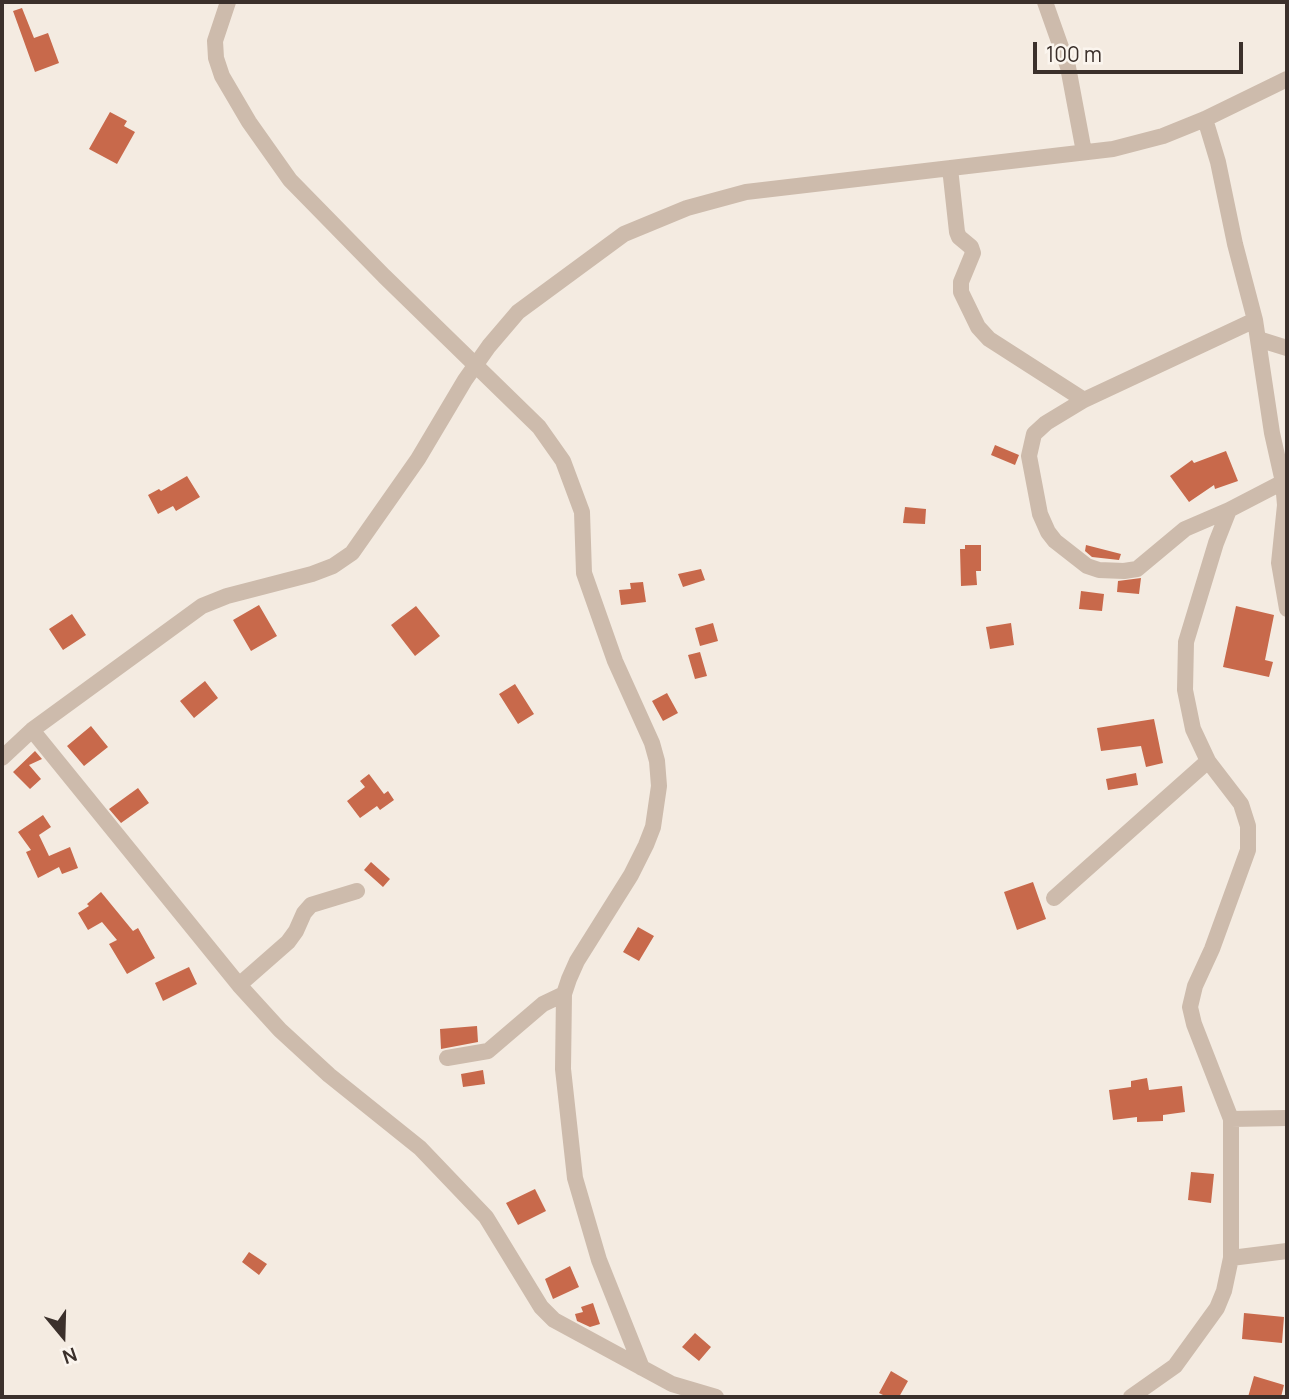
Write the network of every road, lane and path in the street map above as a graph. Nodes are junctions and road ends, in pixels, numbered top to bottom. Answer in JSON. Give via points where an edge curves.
{"nodes":[{"id":1,"x":228,"y":2,"type":"edge"},
{"id":2,"x":1045,"y":2,"type":"edge"},
{"id":3,"x":1287,"y":79,"type":"edge"},
{"id":4,"x":1205,"y":120,"type":"junction"},
{"id":5,"x":1084,"y":152,"type":"junction"},
{"id":6,"x":950,"y":168,"type":"junction"},
{"id":7,"x":1255,"y":320,"type":"junction"},
{"id":8,"x":1258,"y":339,"type":"junction"},
{"id":9,"x":1287,"y":348,"type":"edge"},
{"id":10,"x":476,"y":365,"type":"junction"},
{"id":11,"x":1084,"y":400,"type":"junction"},
{"id":12,"x":1283,"y":482,"type":"junction"},
{"id":13,"x":1229,"y":510,"type":"junction"},
{"id":14,"x":1287,"y":609,"type":"edge"},
{"id":15,"x":32,"y":730,"type":"junction"},
{"id":16,"x":2,"y":758,"type":"edge"},
{"id":17,"x":1208,"y":761,"type":"junction"},
{"id":18,"x":357,"y":891,"type":"dead end"},
{"id":19,"x":1054,"y":898,"type":"dead end"},
{"id":20,"x":239,"y":985,"type":"junction"},
{"id":21,"x":564,"y":995,"type":"junction"},
{"id":22,"x":447,"y":1058,"type":"dead end"},
{"id":23,"x":1287,"y":1118,"type":"edge"},
{"id":24,"x":1231,"y":1119,"type":"junction"},
{"id":25,"x":1287,"y":1251,"type":"edge"},
{"id":26,"x":1231,"y":1258,"type":"junction"},
{"id":27,"x":642,"y":1368,"type":"junction"},
{"id":28,"x":707,"y":1396,"type":"edge"},
{"id":29,"x":1131,"y":1397,"type":"edge"}],
"edges":[{"from":1,"to":10,"type":"street","via":[[215,41],[216,58],[249,122],[290,180]]},
{"from":2,"to":5,"type":"street","via":[[1068,67]]},
{"from":3,"to":4,"type":"street"},
{"from":4,"to":5,"type":"street","via":[[1113,149]]},
{"from":4,"to":7,"type":"street"},
{"from":5,"to":6,"type":"street"},
{"from":6,"to":10,"type":"street","via":[[746,192],[687,208],[624,234],[518,312]]},
{"from":6,"to":11,"type":"street","via":[[957,232],[973,253],[961,292],[978,327],[989,339]]},
{"from":7,"to":8,"type":"street"},
{"from":7,"to":11,"type":"street"},
{"from":8,"to":9,"type":"street"},
{"from":8,"to":12,"type":"street"},
{"from":10,"to":15,"type":"street","via":[[352,553],[312,574],[202,606]]},
{"from":10,"to":21,"type":"street","via":[[540,427],[563,461],[582,512],[584,573],[657,761],[659,786],[653,827],[631,875],[577,961]]},
{"from":11,"to":13,"type":"street","via":[[1034,434],[1029,456],[1040,514],[1048,531],[1087,566],[1137,569],[1185,529]]},
{"from":12,"to":13,"type":"street"},
{"from":12,"to":14,"type":"street","via":[[1279,563]]},
{"from":13,"to":17,"type":"street","via":[[1186,642],[1185,690],[1193,729]]},
{"from":15,"to":16,"type":"street"},
{"from":15,"to":20,"type":"street"},
{"from":17,"to":19,"type":"street"},
{"from":17,"to":24,"type":"street","via":[[1241,804],[1248,825],[1248,850],[1191,1007]]},
{"from":18,"to":20,"type":"street","via":[[311,905],[288,942]]},
{"from":20,"to":27,"type":"street","via":[[329,1075],[421,1148],[486,1217],[541,1307],[554,1320]]},
{"from":21,"to":22,"type":"street","via":[[543,1004],[488,1051]]},
{"from":21,"to":27,"type":"street","via":[[563,1069],[575,1178],[599,1260]]},
{"from":23,"to":24,"type":"street"},
{"from":24,"to":26,"type":"street"},
{"from":25,"to":26,"type":"street"},
{"from":26,"to":29,"type":"street","via":[[1217,1308],[1175,1366]]},
{"from":27,"to":28,"type":"street"}]}
